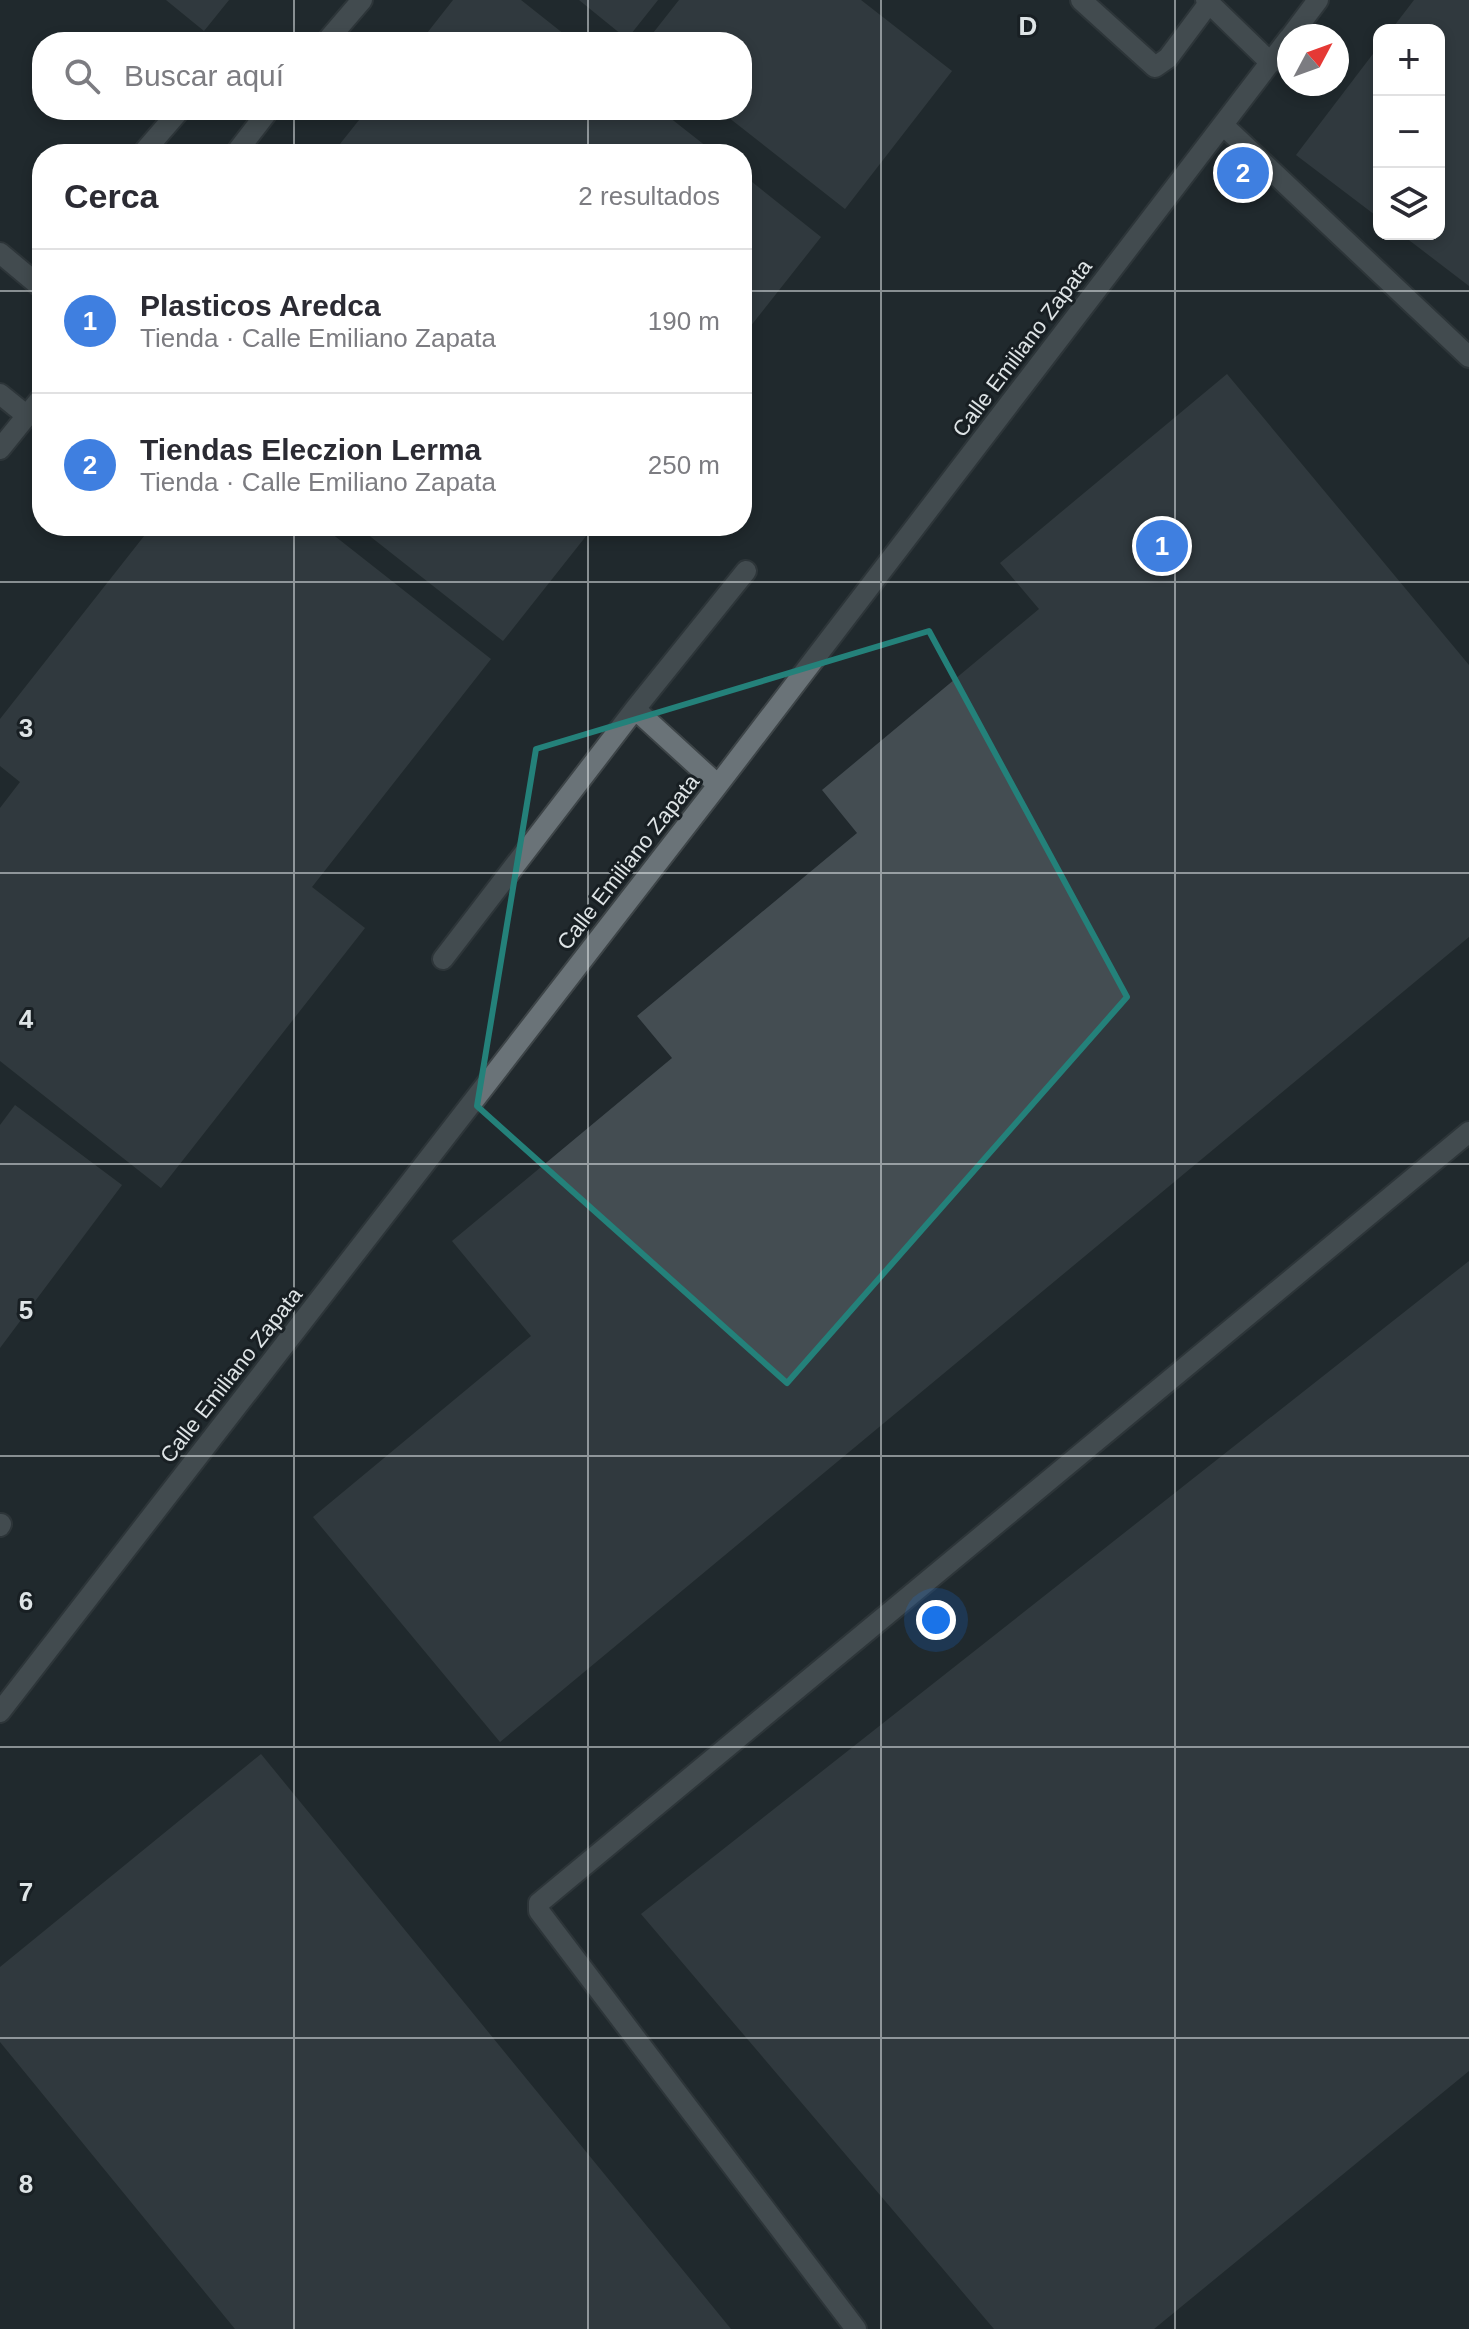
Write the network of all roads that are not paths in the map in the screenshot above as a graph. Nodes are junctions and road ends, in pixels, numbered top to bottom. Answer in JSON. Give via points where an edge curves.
{"nodes":[{"id":1,"x":362,"y":0,"type":"edge"},
{"id":2,"x":1081,"y":0,"type":"edge"},
{"id":3,"x":1318,"y":0,"type":"edge"},
{"id":4,"x":1208,"y":1,"type":"edge"},
{"id":5,"x":1300,"y":24,"type":"edge"},
{"id":6,"x":335,"y":32,"type":"edge"},
{"id":7,"x":1277,"y":55,"type":"edge"},
{"id":8,"x":1271,"y":63,"type":"junction"},
{"id":9,"x":171,"y":120,"type":"edge"},
{"id":10,"x":261,"y":120,"type":"edge"},
{"id":11,"x":1223,"y":125,"type":"junction"},
{"id":12,"x":151,"y":144,"type":"edge"},
{"id":13,"x":243,"y":144,"type":"edge"},
{"id":14,"x":0,"y":253,"type":"edge"},
{"id":15,"x":32,"y":280,"type":"edge"},
{"id":16,"x":1469,"y":357,"type":"edge"},
{"id":17,"x":0,"y":394,"type":"edge"},
{"id":18,"x":32,"y":408,"type":"edge"},
{"id":19,"x":26,"y":415,"type":"junction"},
{"id":20,"x":0,"y":449,"type":"edge"},
{"id":21,"x":746,"y":571,"type":"dead end"},
{"id":22,"x":635,"y":709,"type":"junction"},
{"id":23,"x":718,"y":785,"type":"junction"},
{"id":24,"x":443,"y":959,"type":"dead end"},
{"id":25,"x":1469,"y":1132,"type":"edge"},
{"id":26,"x":0,"y":1712,"type":"edge"},
{"id":27,"x":856,"y":2329,"type":"edge"}],
"edges":[{"from":1,"to":6,"type":"street"},
{"from":2,"to":4,"type":"street","via":[[1155,67],[1168,58]]},
{"from":3,"to":5,"type":"street","name":"Calle Emiliano Zapata"},
{"from":4,"to":8,"type":"street"},
{"from":7,"to":8,"type":"street","name":"Calle Emiliano Zapata"},
{"from":8,"to":11,"type":"street","name":"Calle Emiliano Zapata"},
{"from":9,"to":12,"type":"street"},
{"from":10,"to":13,"type":"street"},
{"from":11,"to":16,"type":"street"},
{"from":11,"to":23,"type":"street","name":"Calle Emiliano Zapata"},
{"from":14,"to":15,"type":"street"},
{"from":17,"to":19,"type":"street"},
{"from":18,"to":19,"type":"street"},
{"from":19,"to":20,"type":"street"},
{"from":21,"to":22,"type":"street"},
{"from":22,"to":23,"type":"street"},
{"from":22,"to":24,"type":"street"},
{"from":23,"to":26,"type":"street","name":"Calle Emiliano Zapata"},
{"from":25,"to":27,"type":"street","via":[[539,1903],[539,1911]]}]}
